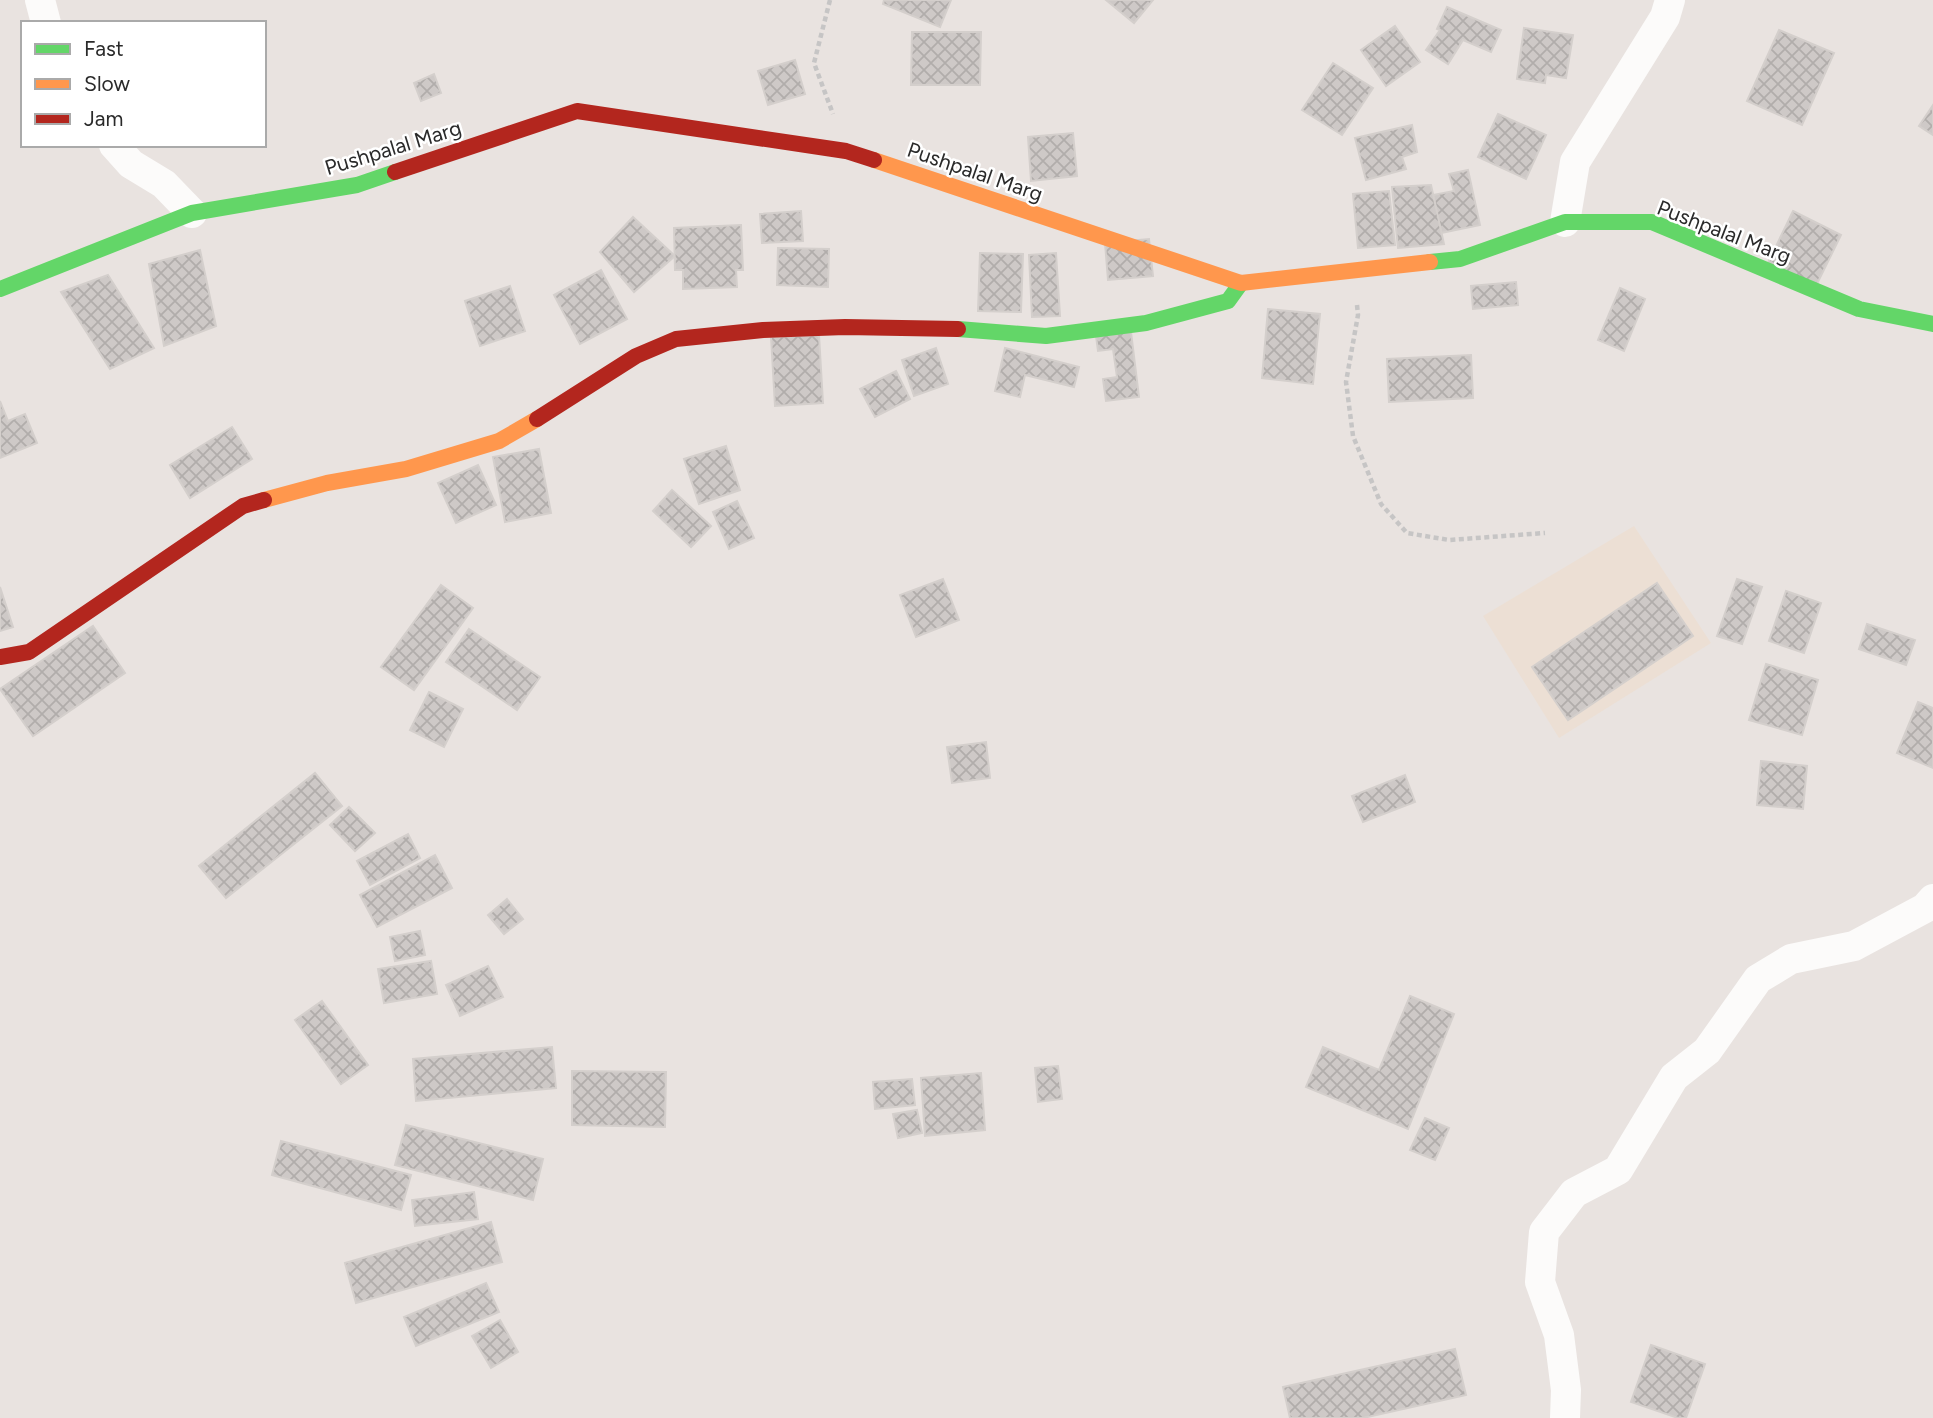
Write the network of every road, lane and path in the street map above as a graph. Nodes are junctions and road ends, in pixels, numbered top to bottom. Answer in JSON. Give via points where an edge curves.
{"nodes":[{"id":1,"x":40,"y":0,"type":"edge"},
{"id":2,"x":830,"y":0,"type":"edge"},
{"id":3,"x":1670,"y":0,"type":"edge"},
{"id":4,"x":45,"y":21,"type":"edge"},
{"id":5,"x":116,"y":147,"type":"edge"},
{"id":6,"x":846,"y":150,"type":"junction"},
{"id":7,"x":192,"y":213,"type":"junction"},
{"id":8,"x":1565,"y":222,"type":"junction"},
{"id":9,"x":1356,"y":269,"type":"junction"},
{"id":10,"x":1241,"y":284,"type":"junction"},
{"id":11,"x":0,"y":289,"type":"edge"},
{"id":12,"x":1933,"y":324,"type":"edge"},
{"id":13,"x":1545,"y":533,"type":"dead end"},
{"id":14,"x":0,"y":657,"type":"edge"},
{"id":15,"x":1933,"y":899,"type":"edge"},
{"id":16,"x":1565,"y":1418,"type":"edge"}],
"edges":[{"from":1,"to":4,"type":"street"},
{"from":2,"to":6,"type":"path","via":[[814,63]]},
{"from":3,"to":8,"type":"street","via":[[1665,17],[1575,162]]},
{"from":5,"to":7,"type":"street","via":[[131,164],[164,184]]},
{"from":6,"to":7,"type":"street","name":"Pushpalal Marg","via":[[577,111],[357,185]]},
{"from":6,"to":10,"type":"street","name":"Pushpalal Marg"},
{"from":7,"to":11,"type":"street","name":"Pushpalal Marg"},
{"from":8,"to":9,"type":"street","name":"Pushpalal Marg","via":[[1460,259]]},
{"from":8,"to":12,"type":"street","name":"Pushpalal Marg","via":[[1652,222],[1859,309]]},
{"from":9,"to":10,"type":"street","name":"Pushpalal Marg"},
{"from":9,"to":13,"type":"path","via":[[1358,315],[1346,382],[1353,436],[1381,504],[1406,533],[1450,540]]},
{"from":10,"to":14,"type":"street","via":[[1228,301],[1146,323],[1046,336],[845,327],[676,338],[636,356],[499,440],[406,469],[327,483],[243,506],[29,652]]},
{"from":15,"to":16,"type":"street","via":[[1925,908],[1854,946],[1791,959],[1758,979],[1707,1051],[1674,1077],[1618,1170],[1574,1193],[1544,1232],[1540,1282],[1559,1335]]}]}
